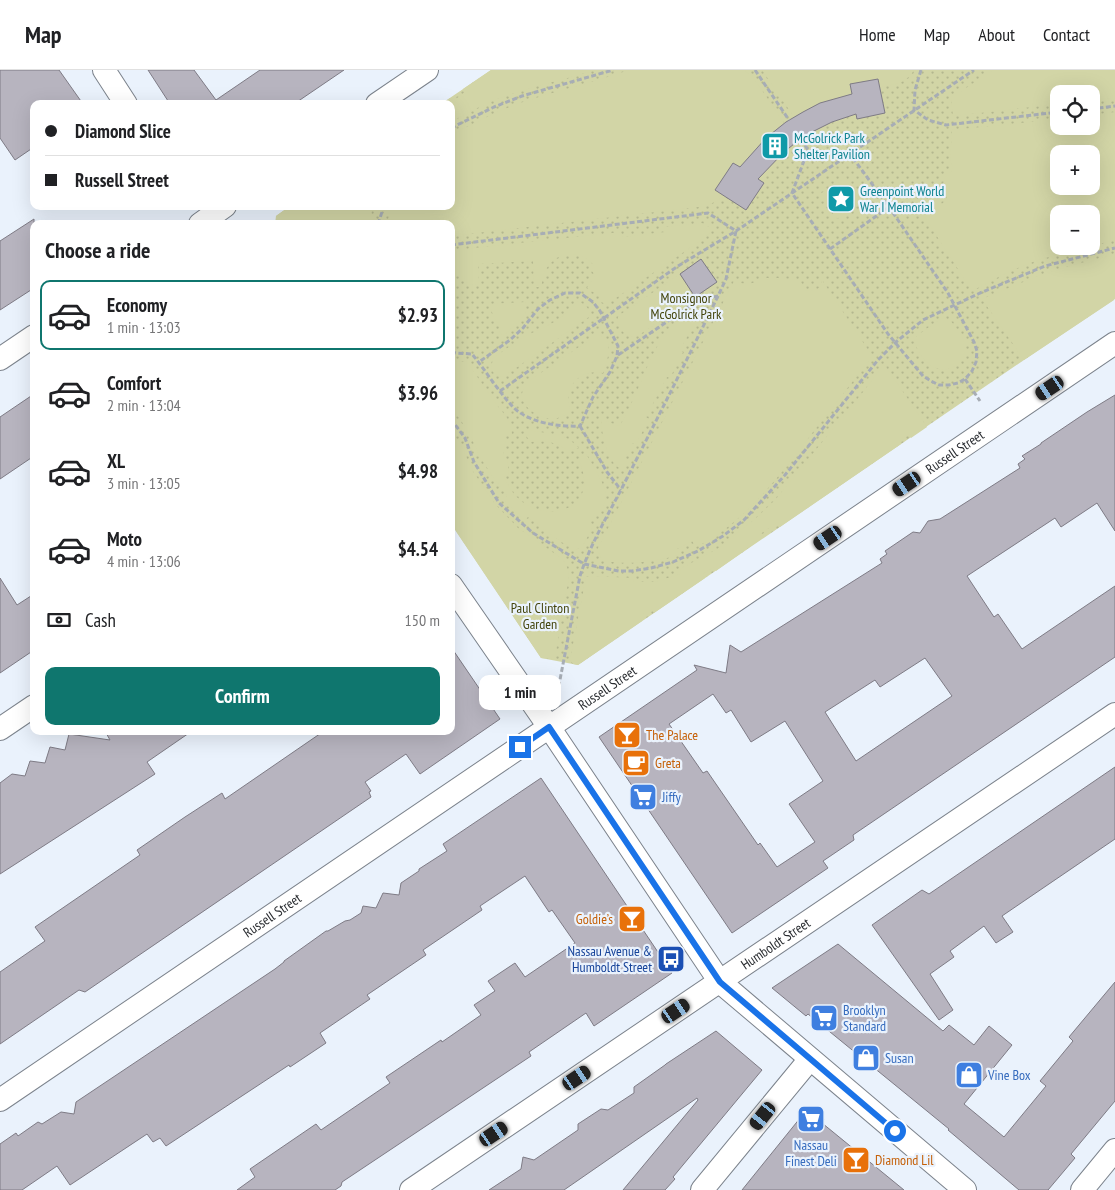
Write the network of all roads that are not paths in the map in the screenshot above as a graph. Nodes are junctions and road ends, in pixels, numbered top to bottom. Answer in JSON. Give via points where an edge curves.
{"nodes":[{"id":1,"x":104,"y":70,"type":"edge"},
{"id":2,"x":427,"y":70,"type":"edge"},
{"id":3,"x":123,"y":100,"type":"edge"},
{"id":4,"x":383,"y":100,"type":"edge"},
{"id":5,"x":218,"y":210,"type":"edge"},
{"id":6,"x":202,"y":218,"type":"edge"},
{"id":7,"x":30,"y":339,"type":"edge"},
{"id":8,"x":1115,"y":343,"type":"edge"},
{"id":9,"x":0,"y":359,"type":"edge"},
{"id":10,"x":455,"y":591,"type":"edge"},
{"id":11,"x":30,"y":709,"type":"edge"},
{"id":12,"x":1115,"y":714,"type":"edge"},
{"id":13,"x":549,"y":727,"type":"junction"},
{"id":14,"x":0,"y":729,"type":"edge"},
{"id":15,"x":720,"y":982,"type":"junction"},
{"id":16,"x":810,"y":1060,"type":"junction"},
{"id":17,"x":0,"y":1100,"type":"edge"},
{"id":18,"x":1115,"y":1150,"type":"edge"},
{"id":19,"x":411,"y":1190,"type":"edge"},
{"id":20,"x":702,"y":1190,"type":"edge"},
{"id":21,"x":965,"y":1190,"type":"edge"},
{"id":22,"x":1082,"y":1190,"type":"edge"}],
"edges":[{"from":1,"to":3,"type":"street"},
{"from":2,"to":4,"type":"street"},
{"from":5,"to":6,"type":"street"},
{"from":7,"to":9,"type":"street"},
{"from":8,"to":13,"type":"street","name":"Russell Street"},
{"from":10,"to":13,"type":"street"},
{"from":11,"to":14,"type":"street"},
{"from":12,"to":15,"type":"street","name":"Humboldt Street"},
{"from":13,"to":15,"type":"street"},
{"from":13,"to":17,"type":"street","name":"Russell Street"},
{"from":15,"to":16,"type":"street"},
{"from":15,"to":19,"type":"street","name":"Humboldt Street"},
{"from":16,"to":20,"type":"street"},
{"from":16,"to":21,"type":"street"},
{"from":18,"to":22,"type":"street"}]}
